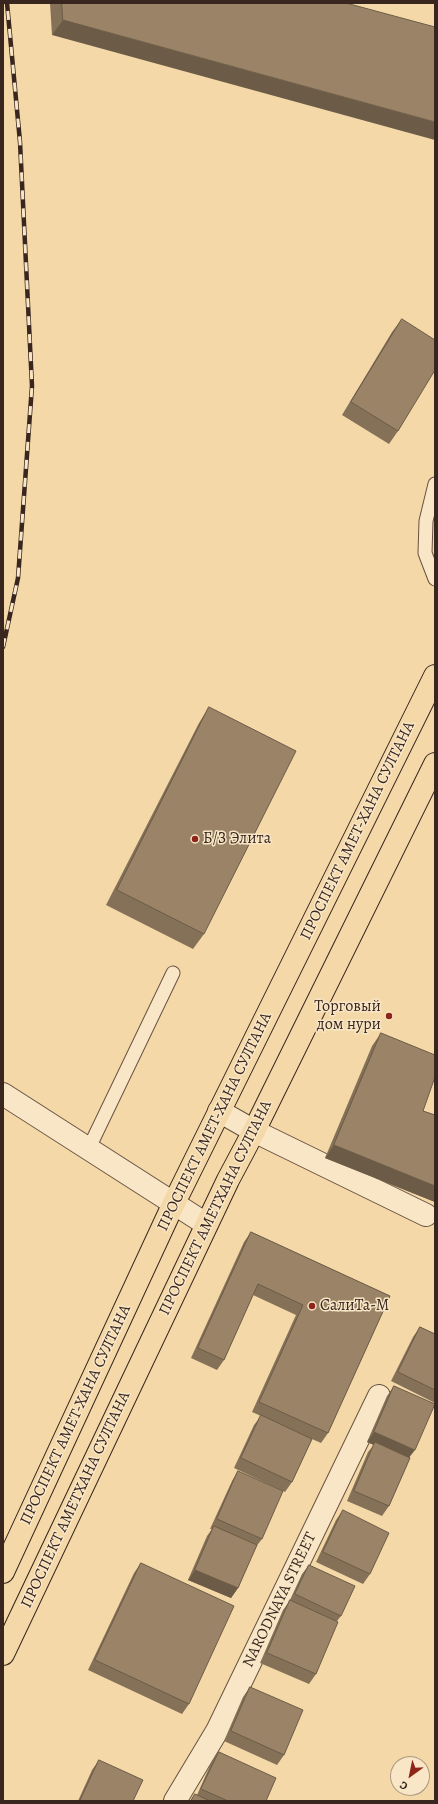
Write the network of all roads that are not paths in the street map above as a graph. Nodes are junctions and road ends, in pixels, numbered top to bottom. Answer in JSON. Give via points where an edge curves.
{"nodes":[{"id":1,"x":435,"y":484,"type":"edge"},
{"id":2,"x":435,"y":579,"type":"edge"},
{"id":3,"x":435,"y":676,"type":"edge"},
{"id":4,"x":435,"y":764,"type":"edge"},
{"id":5,"x":173,"y":973,"type":"dead end"},
{"id":6,"x":3,"y":1094,"type":"edge"},
{"id":7,"x":219,"y":1111,"type":"junction"},
{"id":8,"x":254,"y":1131,"type":"junction"},
{"id":9,"x":88,"y":1150,"type":"junction"},
{"id":10,"x":173,"y":1205,"type":"junction"},
{"id":11,"x":426,"y":1215,"type":"dead end"},
{"id":12,"x":206,"y":1224,"type":"junction"},
{"id":13,"x":379,"y":1396,"type":"dead end"},
{"id":14,"x":3,"y":1572,"type":"edge"},
{"id":15,"x":3,"y":1654,"type":"edge"},
{"id":16,"x":175,"y":1801,"type":"edge"}],
"edges":[{"from":1,"to":2,"type":"lane","via":[[426,521],[426,553]]},
{"from":3,"to":7,"type":"main road","name":"ПРОСПЕКТ АМЕТ-ХАНА СУЛТАНА"},
{"from":4,"to":8,"type":"main road","name":"ПРОСПЕКТ АМЕТХАНА СУЛТАНА"},
{"from":5,"to":9,"type":"lane"},
{"from":6,"to":9,"type":"street"},
{"from":7,"to":8,"type":"street"},
{"from":7,"to":10,"type":"main road","name":"ПРОСПЕКТ АМЕТ-ХАНА СУЛТАНА"},
{"from":8,"to":11,"type":"street"},
{"from":8,"to":12,"type":"main road","name":"ПРОСПЕКТ АМЕТХАНА СУЛТАНА"},
{"from":9,"to":10,"type":"street"},
{"from":10,"to":12,"type":"street"},
{"from":10,"to":14,"type":"main road","name":"ПРОСПЕКТ АМЕТ-ХАНА СУЛТАНА"},
{"from":12,"to":15,"type":"main road","name":"ПРОСПЕКТ АМЕТХАНА СУЛТАНА"},
{"from":13,"to":16,"type":"street","name":"NARODNAYA STREET","via":[[217,1731]]}]}
